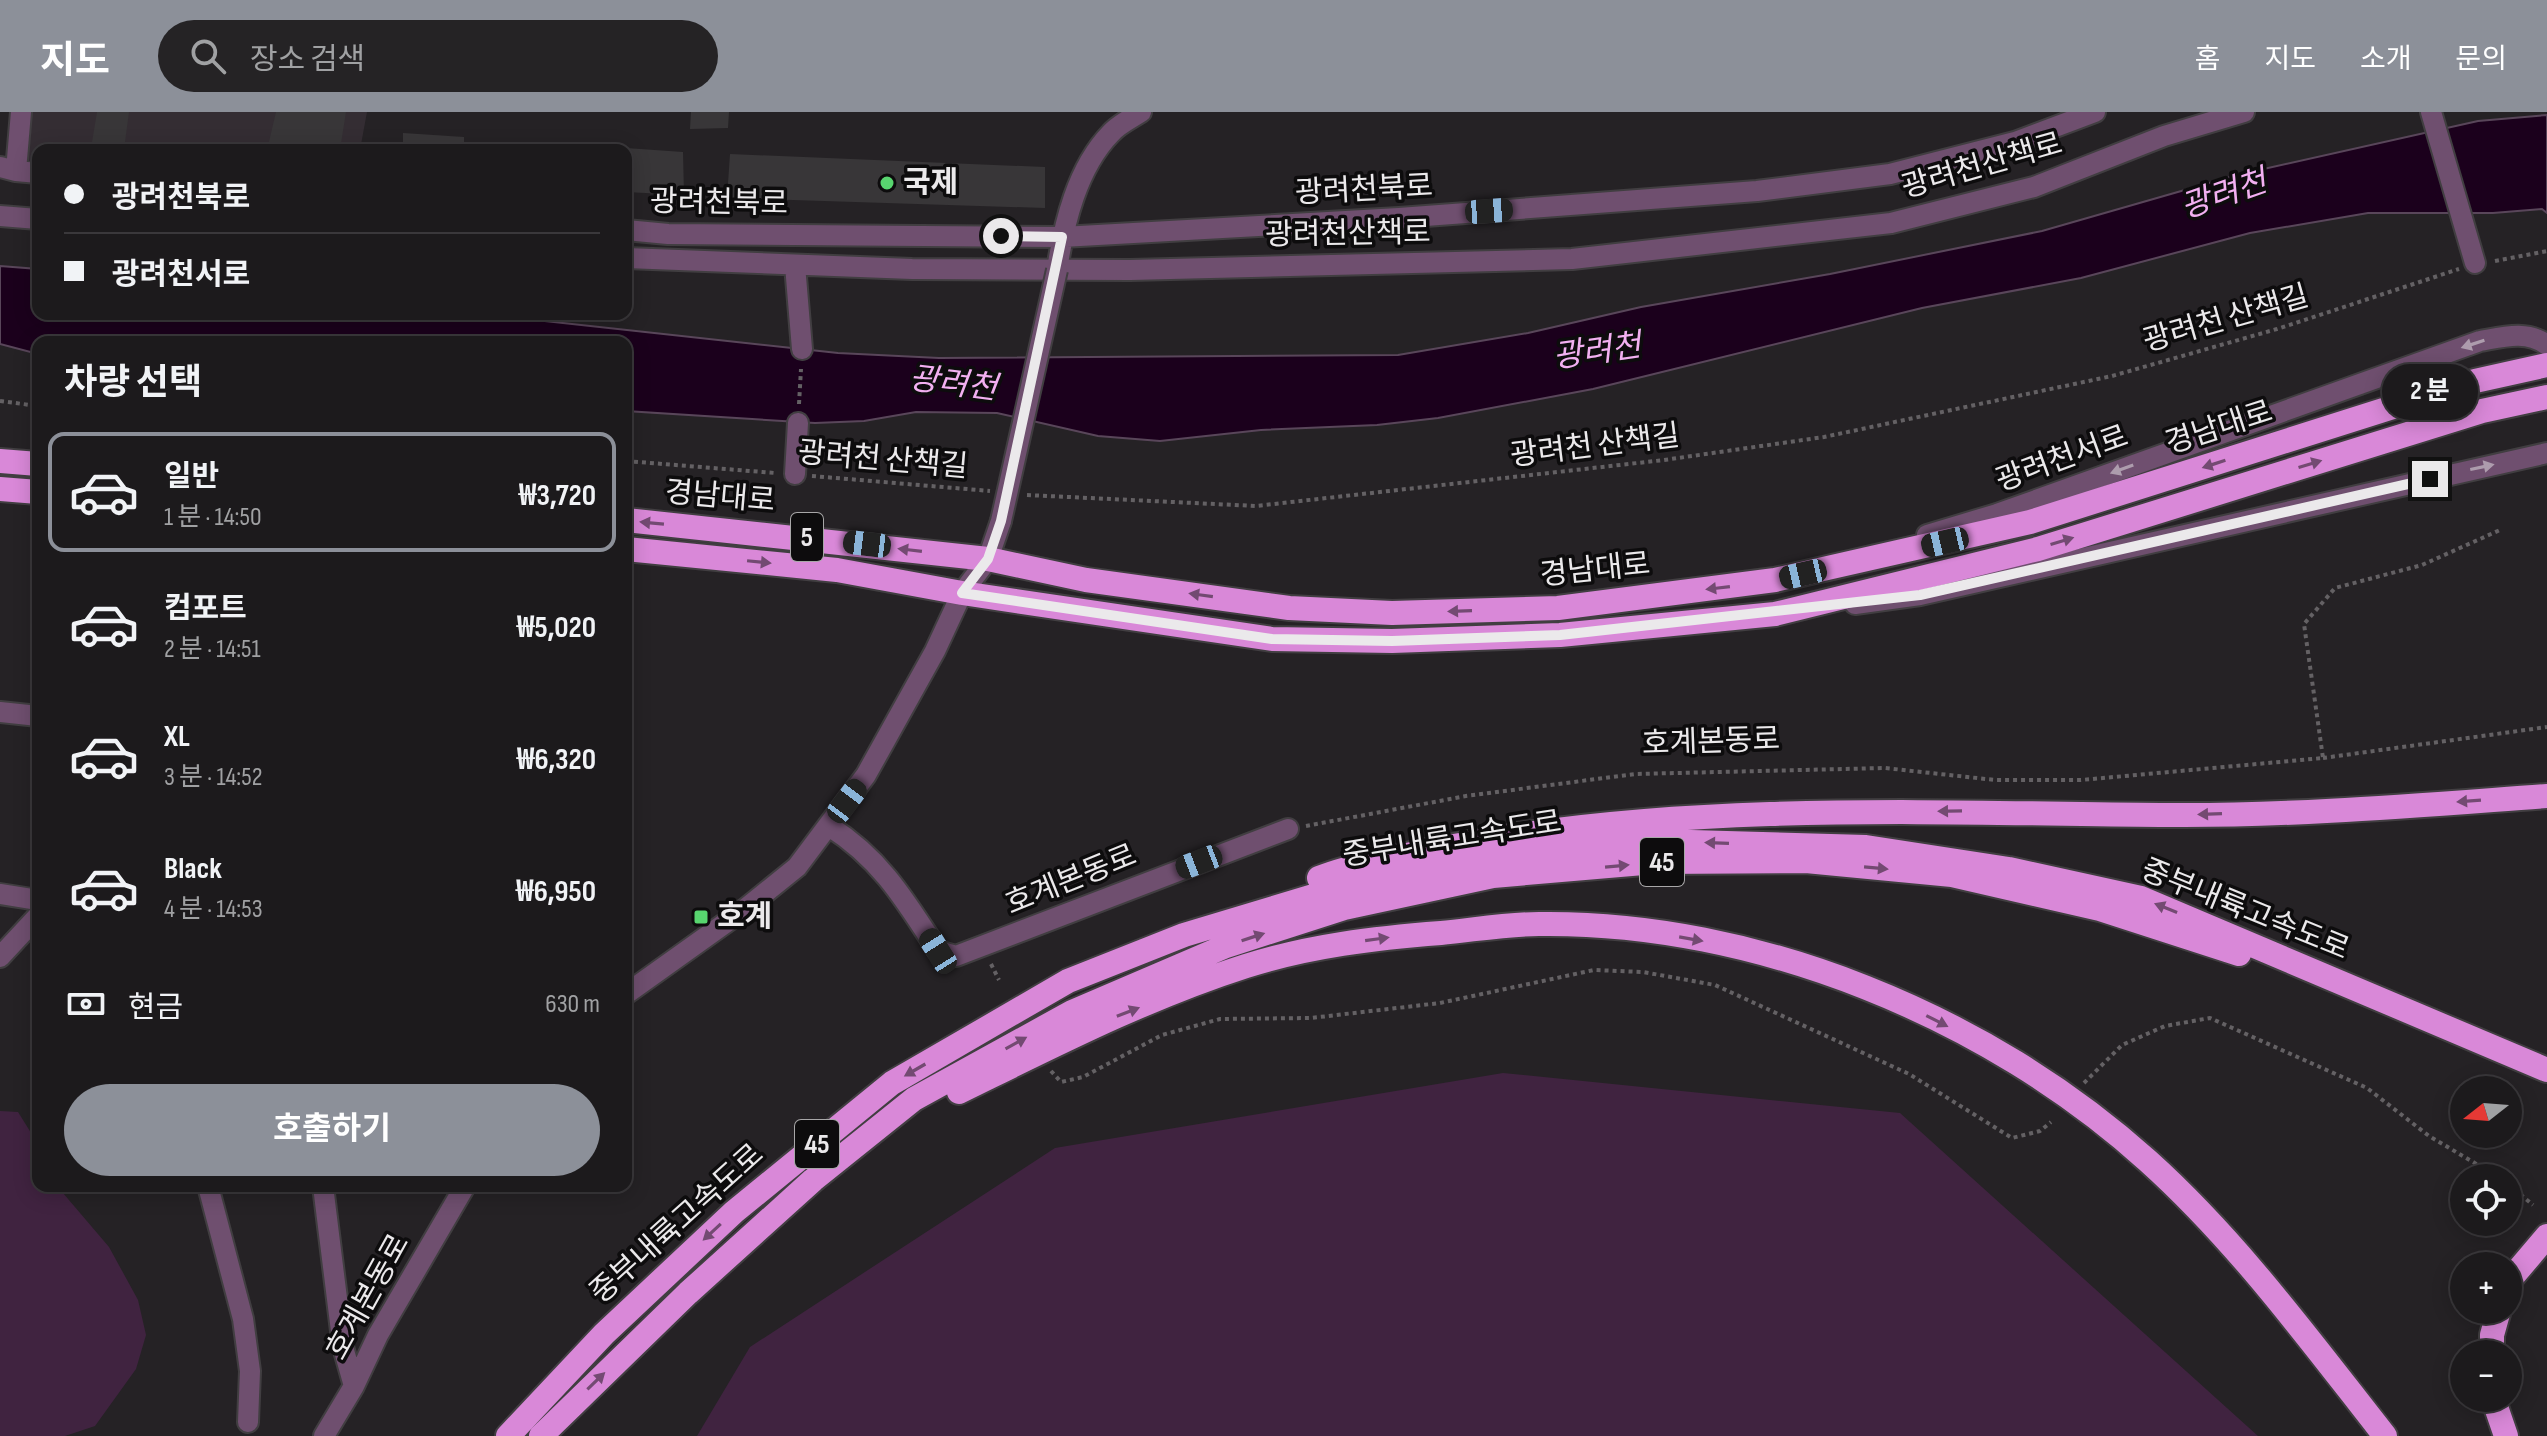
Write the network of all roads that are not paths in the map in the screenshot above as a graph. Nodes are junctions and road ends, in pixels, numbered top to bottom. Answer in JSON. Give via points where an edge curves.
{"nodes":[{"id":1,"x":21,"y":112,"type":"edge"},
{"id":2,"x":1141,"y":112,"type":"edge"},
{"id":3,"x":2095,"y":112,"type":"edge"},
{"id":4,"x":2244,"y":112,"type":"edge"},
{"id":5,"x":2431,"y":112,"type":"edge"},
{"id":6,"x":8,"y":169,"type":"edge"},
{"id":7,"x":32,"y":172,"type":"edge"},
{"id":8,"x":0,"y":216,"type":"edge"},
{"id":9,"x":32,"y":219,"type":"edge"},
{"id":10,"x":632,"y":231,"type":"edge"},
{"id":11,"x":1062,"y":237,"type":"junction"},
{"id":12,"x":632,"y":258,"type":"edge"},
{"id":13,"x":2475,"y":263,"type":"road end"},
{"id":14,"x":795,"y":265,"type":"junction"},
{"id":15,"x":1057,"y":270,"type":"junction"},
{"id":16,"x":2547,"y":345,"type":"edge"},
{"id":17,"x":802,"y":349,"type":"road end"},
{"id":18,"x":2547,"y":365,"type":"edge"},
{"id":19,"x":2547,"y":397,"type":"edge"},
{"id":20,"x":798,"y":423,"type":"road end"},
{"id":21,"x":2547,"y":453,"type":"edge"},
{"id":22,"x":0,"y":461,"type":"edge"},
{"id":23,"x":32,"y":464,"type":"edge"},
{"id":24,"x":795,"y":474,"type":"road end"},
{"id":25,"x":0,"y":489,"type":"edge"},
{"id":26,"x":32,"y":492,"type":"edge"},
{"id":27,"x":632,"y":521,"type":"edge"},
{"id":28,"x":632,"y":550,"type":"edge"},
{"id":29,"x":988,"y":559,"type":"junction"},
{"id":30,"x":1775,"y":580,"type":"junction"},
{"id":31,"x":962,"y":593,"type":"junction"},
{"id":32,"x":1775,"y":614,"type":"junction"},
{"id":33,"x":0,"y":712,"type":"edge"},
{"id":34,"x":32,"y":715,"type":"edge"},
{"id":35,"x":2547,"y":796,"type":"edge"},
{"id":36,"x":829,"y":826,"type":"junction"},
{"id":37,"x":1288,"y":829,"type":"road end"},
{"id":38,"x":0,"y":894,"type":"edge"},
{"id":39,"x":32,"y":899,"type":"edge"},
{"id":40,"x":32,"y":922,"type":"edge"},
{"id":41,"x":1184,"y":935,"type":"junction"},
{"id":42,"x":0,"y":957,"type":"edge"},
{"id":43,"x":632,"y":988,"type":"edge"},
{"id":44,"x":2547,"y":1070,"type":"edge"},
{"id":45,"x":2547,"y":1086,"type":"edge"},
{"id":46,"x":813,"y":1180,"type":"junction"},
{"id":47,"x":210,"y":1192,"type":"edge"},
{"id":48,"x":324,"y":1192,"type":"edge"},
{"id":49,"x":461,"y":1192,"type":"edge"},
{"id":50,"x":2547,"y":1236,"type":"edge"},
{"id":51,"x":2522,"y":1265,"type":"edge"},
{"id":52,"x":354,"y":1386,"type":"junction"},
{"id":53,"x":2498,"y":1412,"type":"edge"},
{"id":54,"x":248,"y":1422,"type":"dead end"},
{"id":55,"x":324,"y":1436,"type":"edge"},
{"id":56,"x":508,"y":1436,"type":"edge"},
{"id":57,"x":541,"y":1436,"type":"edge"},
{"id":58,"x":2385,"y":1436,"type":"edge"},
{"id":59,"x":2506,"y":1436,"type":"edge"}],
"edges":[{"from":1,"to":6,"type":"street"},
{"from":2,"to":11,"type":"street","via":[[1112,132],[1086,166]]},
{"from":3,"to":11,"type":"street","name":"광려천북로","via":[[2015,142],[1890,174],[1757,191]]},
{"from":4,"to":15,"type":"street","name":"광려천산책로","via":[[2164,136],[2034,187],[1891,223],[1572,259]]},
{"from":5,"to":13,"type":"street"},
{"from":6,"to":7,"type":"street"},
{"from":8,"to":9,"type":"street"},
{"from":10,"to":11,"type":"street","name":"광려천북로"},
{"from":11,"to":15,"type":"street"},
{"from":12,"to":14,"type":"street","name":"광려천산책로"},
{"from":14,"to":15,"type":"street","name":"광려천산책로"},
{"from":14,"to":17,"type":"street"},
{"from":15,"to":29,"type":"street","bridge":true},
{"from":16,"to":30,"type":"street","name":"광려천서로","one_way":true,"via":[[2536,336],[2480,341],[1997,514]]},
{"from":18,"to":30,"type":"highway","name":"경남대로","number":"5","one_way":true,"via":[[2475,381],[2030,522]]},
{"from":32,"to":19,"type":"highway","name":"경남대로","number":"5","one_way":true,"via":[[2038,549],[2482,411]]},
{"from":20,"to":24,"type":"street"},
{"from":32,"to":21,"type":"street","one_way":true,"via":[[1920,595]]},
{"from":22,"to":23,"type":"highway"},
{"from":25,"to":26,"type":"highway"},
{"from":29,"to":27,"type":"highway","name":"경남대로","number":"5","one_way":true},
{"from":28,"to":31,"type":"highway","name":"경남대로","number":"5","one_way":true,"via":[[837,570]]},
{"from":30,"to":29,"type":"highway","name":"경남대로","number":"5","one_way":true,"via":[[1558,608],[1392,613],[1274,606],[1086,580]]},
{"from":29,"to":31,"type":"street"},
{"from":31,"to":32,"type":"highway","name":"경남대로","number":"5","via":[[1272,639],[1560,635]]},
{"from":31,"to":36,"type":"street","via":[[866,775]]},
{"from":33,"to":34,"type":"street"},
{"from":35,"to":41,"type":"highway","one_way":true,"via":[[2187,815],[1964,810],[1564,827],[1325,876]]},
{"from":36,"to":37,"type":"street","name":"호계본동로","via":[[860,845],[893,881],[938,951],[956,956]]},
{"from":36,"to":43,"type":"street","via":[[797,867]]},
{"from":38,"to":39,"type":"street"},
{"from":40,"to":42,"type":"street"},
{"from":44,"to":41,"type":"highway","name":"중부내륙고속도로","number":"45","one_way":true,"via":[[2141,898],[2009,869],[1866,847],[1656,841],[1471,864],[1330,891]]},
{"from":41,"to":56,"type":"highway","name":"중부내륙고속도로","number":"45","one_way":true,"via":[[1068,981],[892,1083],[723,1222],[604,1334]]},
{"from":46,"to":45,"type":"highway","name":"중부내륙고속도로","number":"45","one_way":true,"via":[[914,1099],[1072,1012],[1226,946],[1344,908],[1493,876],[1655,862],[1806,861],[1952,875],[2100,909],[2234,952]]},
{"from":57,"to":46,"type":"highway","name":"중부내륙고속도로","number":"45","one_way":true},
{"from":46,"to":58,"type":"highway","one_way":true,"via":[[935,1103],[1100,1023],[1247,966],[1395,936],[1540,924],[1645,931],[1757,952],[1827,974],[1902,1003],[2024,1064],[2161,1174],[2238,1253]]},
{"from":47,"to":54,"type":"street","via":[[243,1319],[250,1371]]},
{"from":48,"to":52,"type":"street","via":[[343,1347]]},
{"from":49,"to":52,"type":"street","name":"호계본동로"},
{"from":50,"to":51,"type":"highway"},
{"from":52,"to":55,"type":"street","name":"호계본동로"},
{"from":53,"to":59,"type":"highway"}]}
